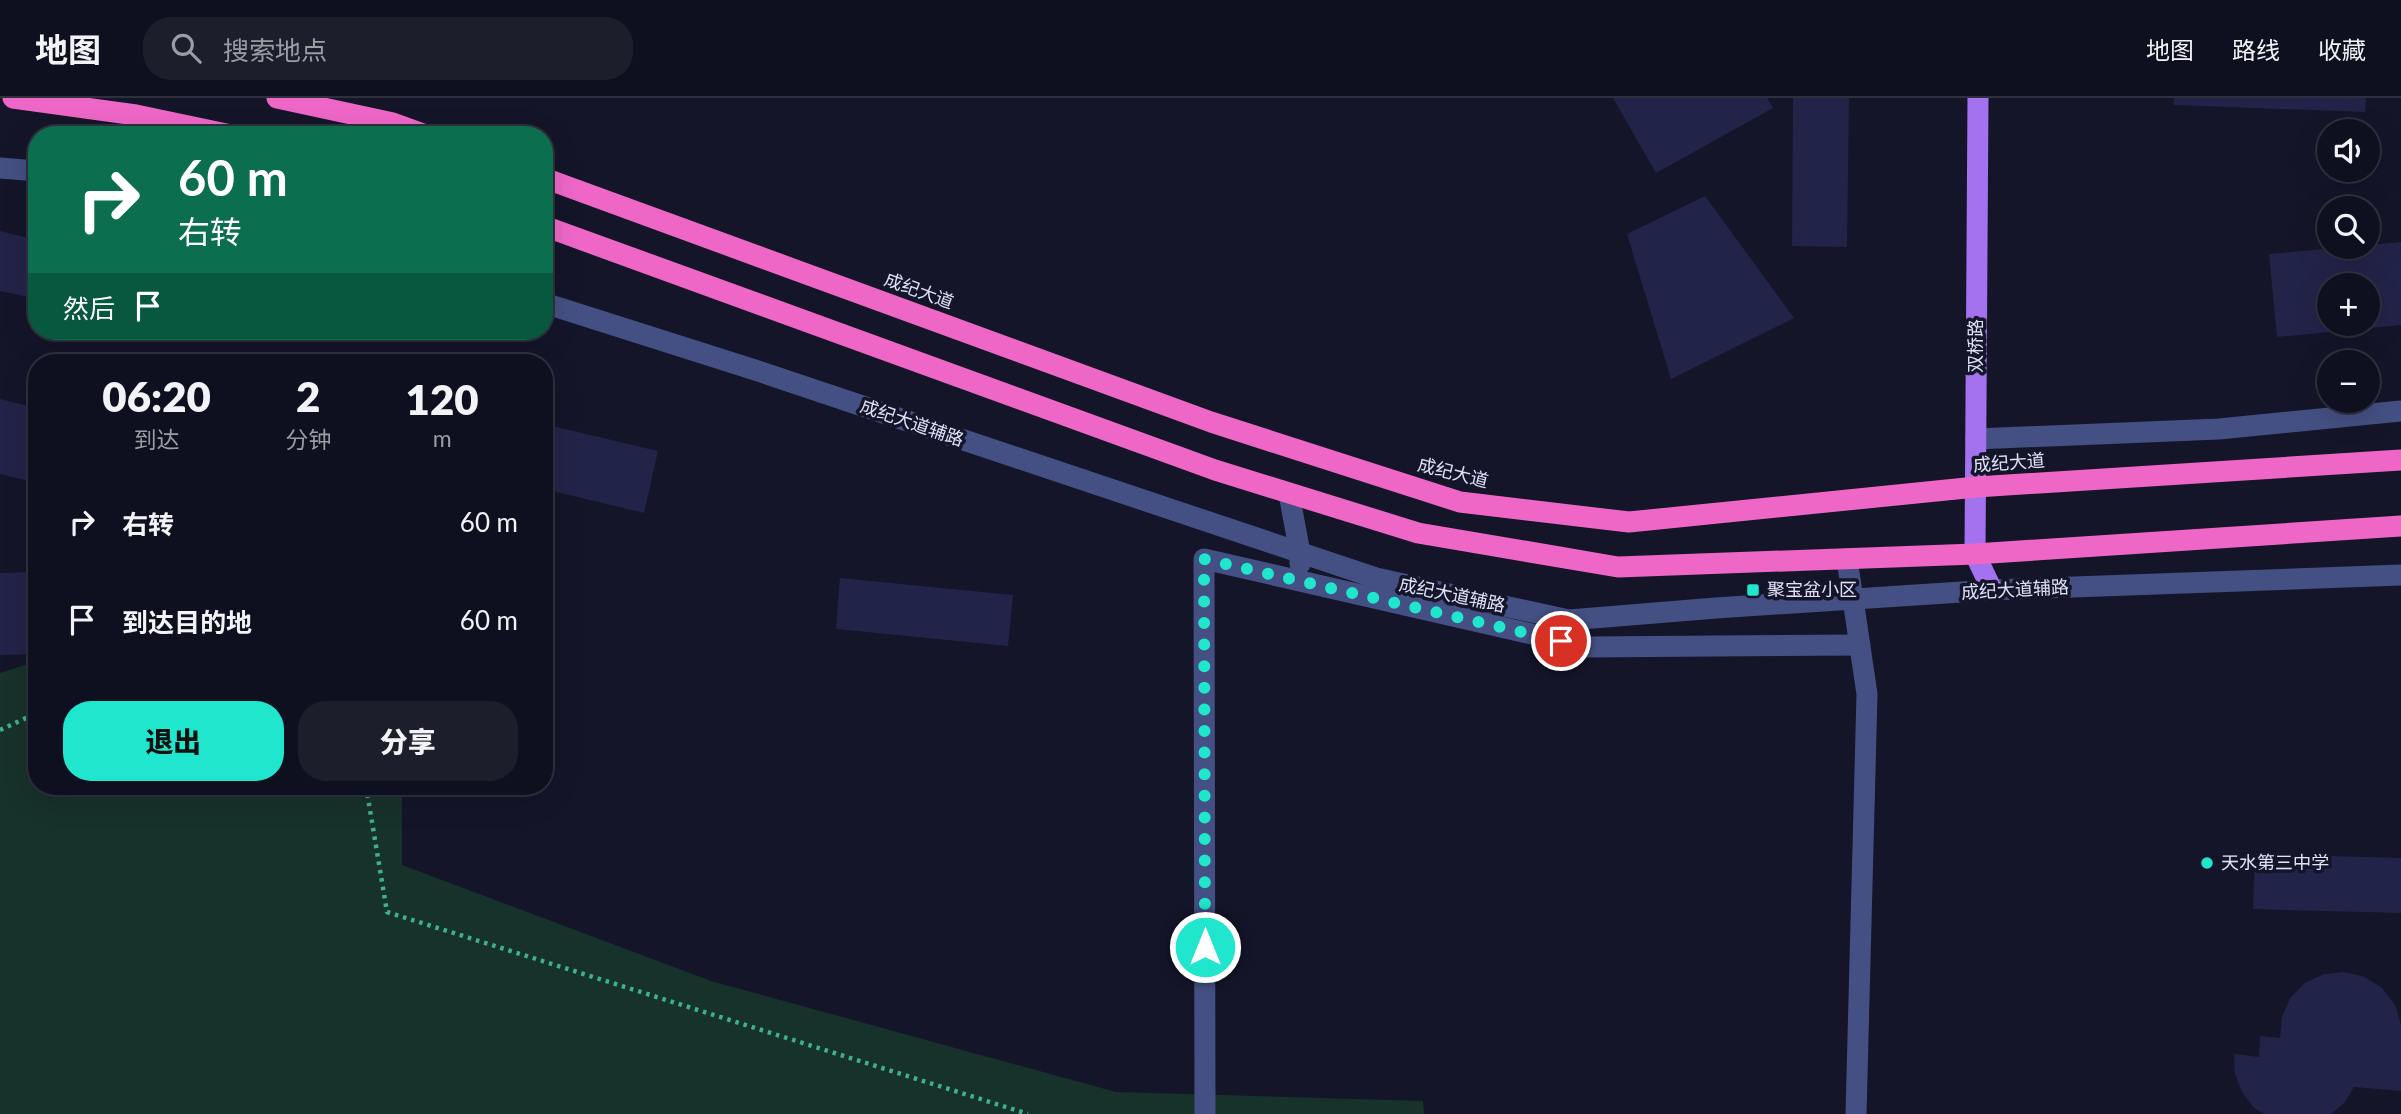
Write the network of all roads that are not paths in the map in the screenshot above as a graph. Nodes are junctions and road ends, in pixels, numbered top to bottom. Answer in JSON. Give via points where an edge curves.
{"nodes":[{"id":1,"x":13,"y":98,"type":"edge"},
{"id":2,"x":277,"y":98,"type":"edge"},
{"id":3,"x":1978,"y":98,"type":"edge"},
{"id":4,"x":188,"y":126,"type":"edge"},
{"id":5,"x":401,"y":126,"type":"edge"},
{"id":6,"x":0,"y":168,"type":"edge"},
{"id":7,"x":28,"y":170,"type":"edge"},
{"id":8,"x":553,"y":181,"type":"edge"},
{"id":9,"x":553,"y":229,"type":"edge"},
{"id":10,"x":553,"y":306,"type":"edge"},
{"id":11,"x":2401,"y":411,"type":"edge"},
{"id":12,"x":1976,"y":439,"type":"junction"},
{"id":13,"x":2401,"y":460,"type":"edge"},
{"id":14,"x":1976,"y":487,"type":"junction"},
{"id":15,"x":1289,"y":494,"type":"junction"},
{"id":16,"x":2401,"y":526,"type":"edge"},
{"id":17,"x":1300,"y":553,"type":"junction"},
{"id":18,"x":1975,"y":554,"type":"junction"},
{"id":19,"x":1847,"y":559,"type":"junction"},
{"id":20,"x":2401,"y":575,"type":"edge"},
{"id":21,"x":1299,"y":581,"type":"junction"},
{"id":22,"x":1992,"y":590,"type":"junction"},
{"id":23,"x":1854,"y":599,"type":"junction"},
{"id":24,"x":1860,"y":645,"type":"junction"},
{"id":25,"x":1205,"y":1114,"type":"edge"},
{"id":26,"x":1856,"y":1114,"type":"edge"}],
"edges":[{"from":1,"to":4,"type":"highway"},
{"from":2,"to":5,"type":"highway"},
{"from":3,"to":12,"type":"main road","name":"双桥路"},
{"from":6,"to":7,"type":"street"},
{"from":8,"to":14,"type":"highway","name":"成纪大道","via":[[1211,422],[1460,502],[1629,522]]},
{"from":9,"to":15,"type":"highway"},
{"from":10,"to":17,"type":"street","name":"成纪大道辅路"},
{"from":11,"to":12,"type":"street","via":[[2219,429]]},
{"from":12,"to":14,"type":"main road","name":"双桥路"},
{"from":13,"to":14,"type":"highway","name":"成纪大道"},
{"from":14,"to":18,"type":"main road","name":"双桥路"},
{"from":15,"to":17,"type":"street"},
{"from":15,"to":19,"type":"highway","via":[[1418,533],[1618,567]]},
{"from":16,"to":18,"type":"highway"},
{"from":17,"to":21,"type":"street"},
{"from":17,"to":23,"type":"street","name":"成纪大道辅路","via":[[1376,578],[1569,621]]},
{"from":18,"to":19,"type":"highway"},
{"from":18,"to":22,"type":"main road","name":"双桥路"},
{"from":19,"to":23,"type":"street"},
{"from":20,"to":22,"type":"street","name":"成纪大道辅路"},
{"from":21,"to":24,"type":"street","via":[[1588,647]]},
{"from":21,"to":25,"type":"street","via":[[1204,559]]},
{"from":22,"to":23,"type":"street","name":"成纪大道辅路"},
{"from":23,"to":24,"type":"street"},
{"from":24,"to":26,"type":"street","via":[[1867,694]]}]}
